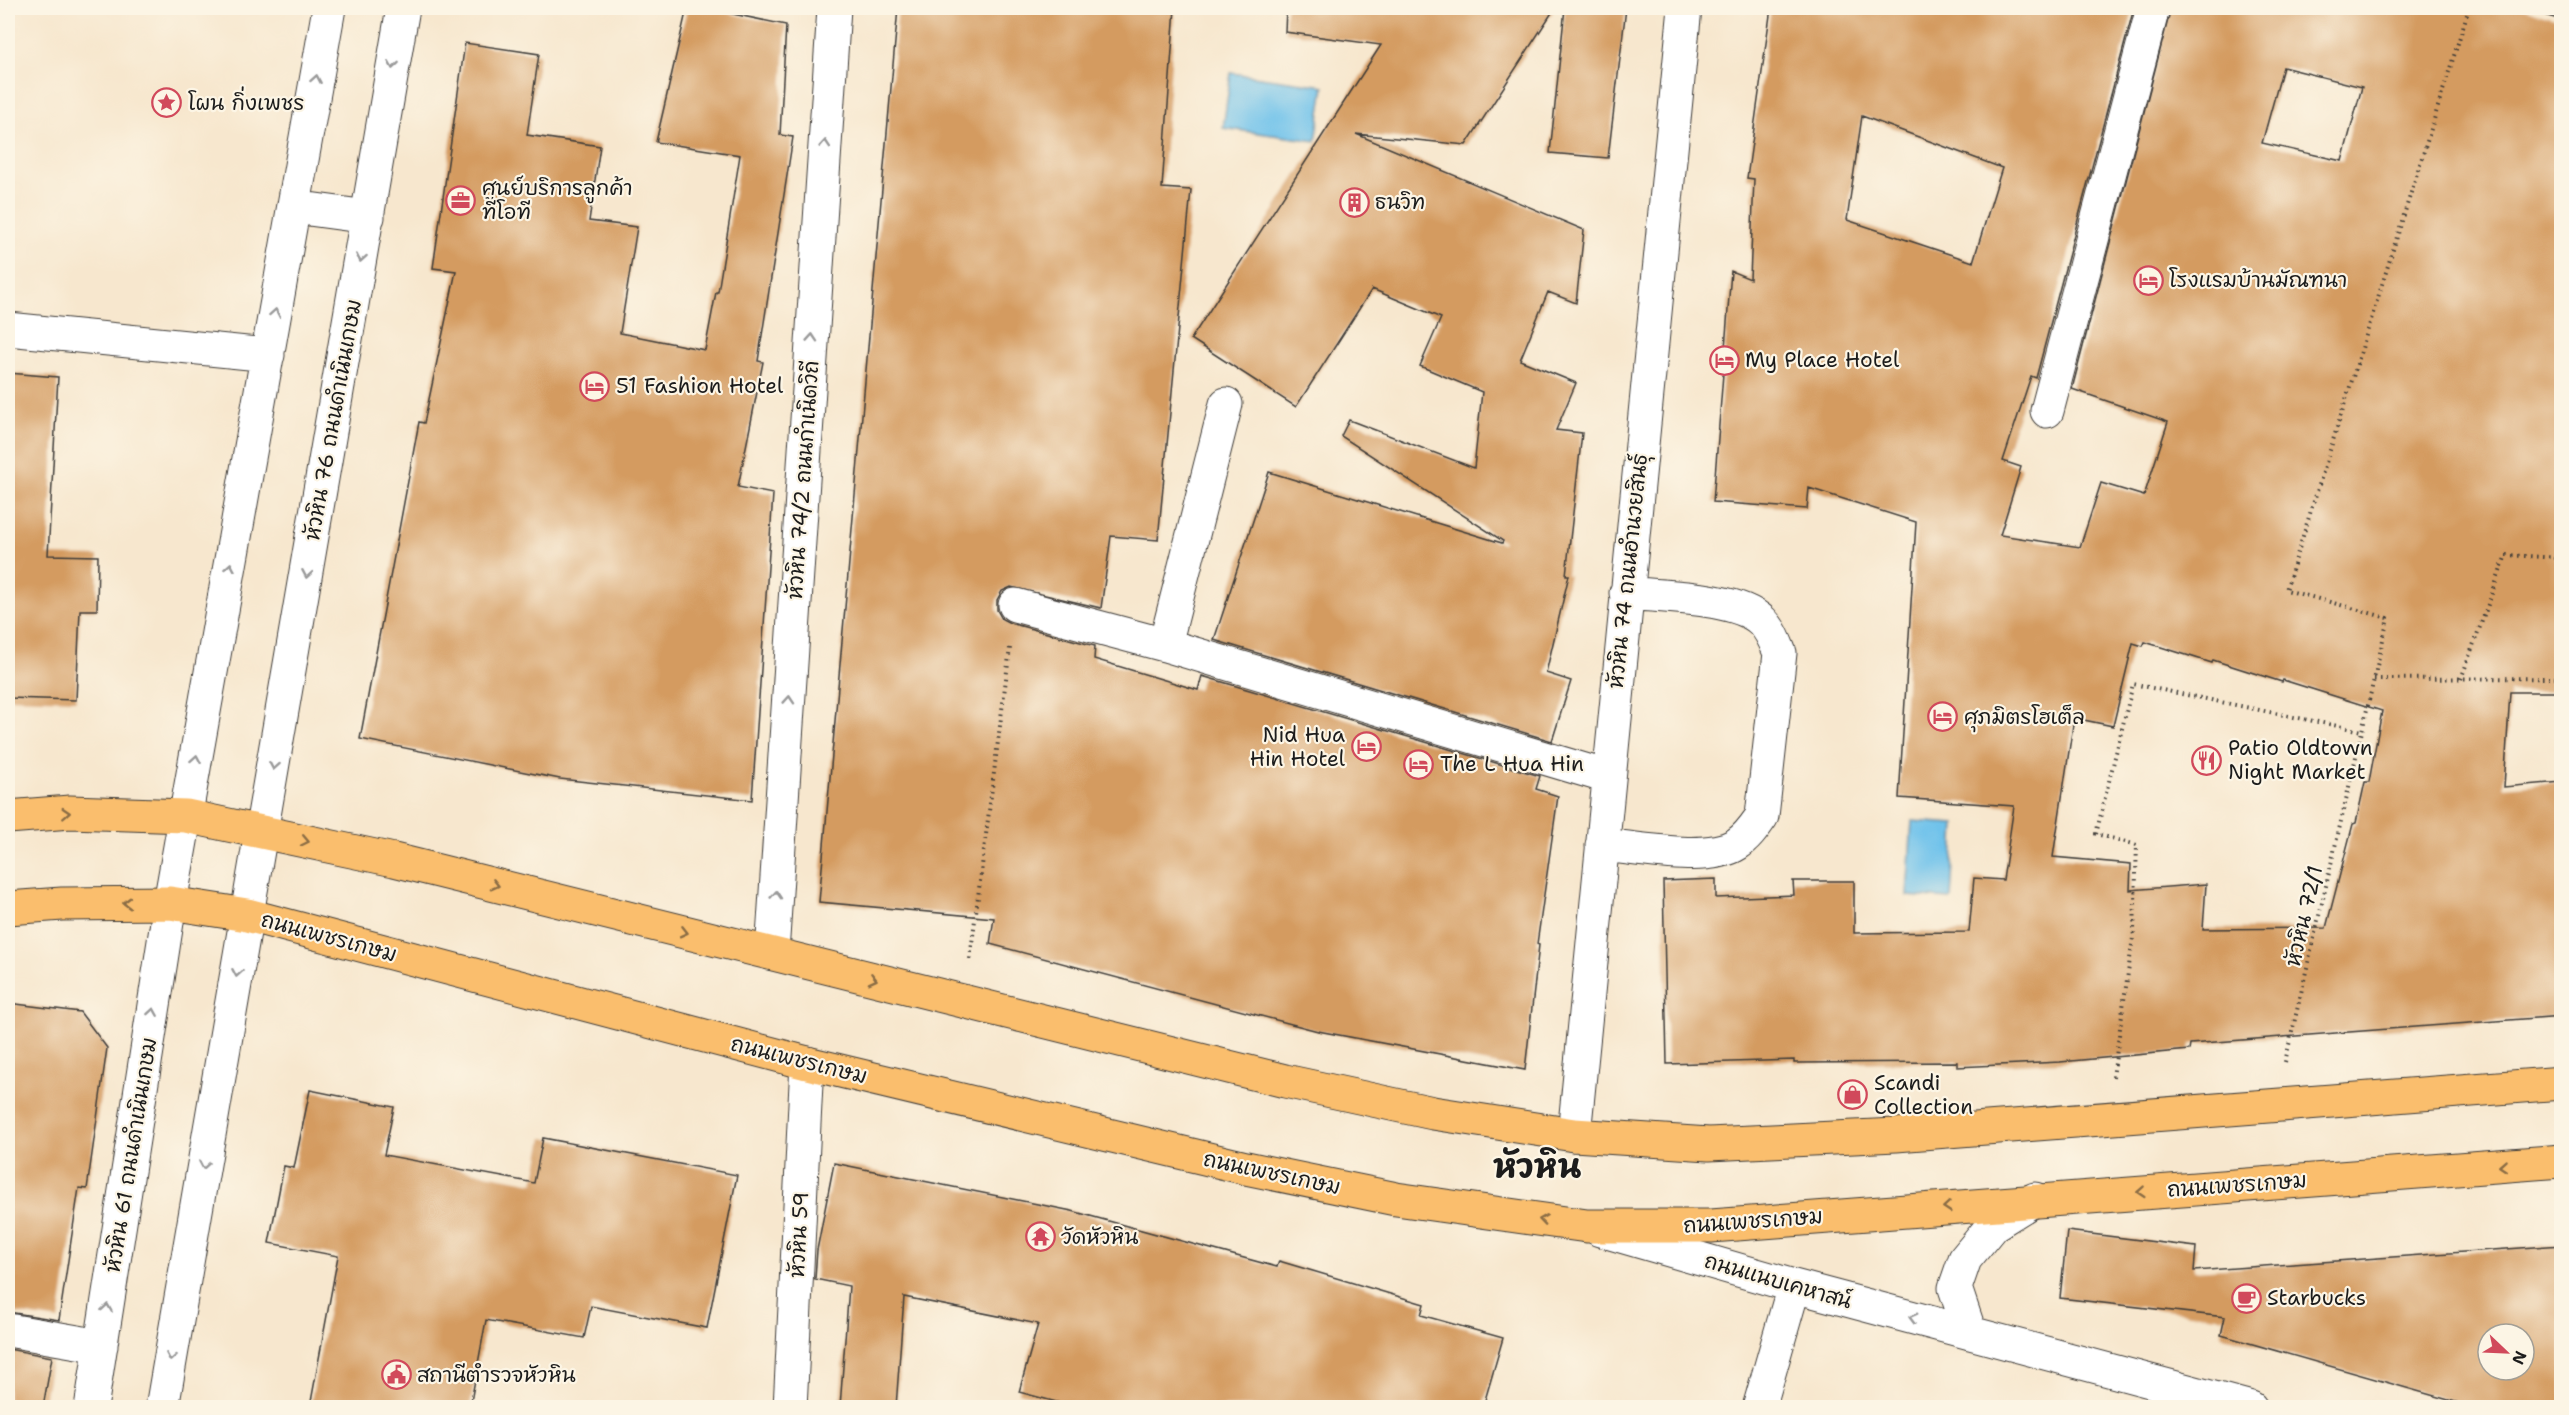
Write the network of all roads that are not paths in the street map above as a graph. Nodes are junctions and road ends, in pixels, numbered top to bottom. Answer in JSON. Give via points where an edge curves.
{"nodes":[{"id":1,"x":328,"y":8,"type":"edge"},
{"id":2,"x":402,"y":8,"type":"edge"},
{"id":3,"x":834,"y":8,"type":"edge"},
{"id":4,"x":1685,"y":8,"type":"edge"},
{"id":5,"x":2153,"y":8,"type":"edge"},
{"id":6,"x":294,"y":207,"type":"junction"},
{"id":7,"x":368,"y":217,"type":"junction"},
{"id":8,"x":8,"y":329,"type":"edge"},
{"id":9,"x":268,"y":355,"type":"junction"},
{"id":10,"x":1226,"y":404,"type":"dead end"},
{"id":11,"x":2047,"y":411,"type":"dead end"},
{"id":12,"x":1626,"y":593,"type":"junction"},
{"id":13,"x":1015,"y":606,"type":"road end"},
{"id":14,"x":1165,"y":645,"type":"junction"},
{"id":15,"x":1608,"y":777,"type":"junction"},
{"id":16,"x":186,"y":816,"type":"junction"},
{"id":17,"x":8,"y":818,"type":"edge"},
{"id":18,"x":263,"y":832,"type":"junction"},
{"id":19,"x":1602,"y":845,"type":"junction"},
{"id":20,"x":170,"y":903,"type":"junction"},
{"id":21,"x":8,"y":908,"type":"edge"},
{"id":22,"x":247,"y":915,"type":"junction"},
{"id":23,"x":772,"y":953,"type":"junction"},
{"id":24,"x":807,"y":1063,"type":"junction"},
{"id":25,"x":2562,"y":1083,"type":"edge"},
{"id":26,"x":1574,"y":1135,"type":"junction"},
{"id":27,"x":2562,"y":1161,"type":"edge"},
{"id":28,"x":2034,"y":1200,"type":"junction"},
{"id":29,"x":1587,"y":1226,"type":"junction"},
{"id":30,"x":1794,"y":1286,"type":"junction"},
{"id":31,"x":8,"y":1330,"type":"edge"},
{"id":32,"x":1970,"y":1333,"type":"junction"},
{"id":33,"x":101,"y":1346,"type":"junction"},
{"id":34,"x":91,"y":1407,"type":"edge"},
{"id":35,"x":162,"y":1407,"type":"edge"},
{"id":36,"x":790,"y":1407,"type":"edge"},
{"id":37,"x":1759,"y":1407,"type":"edge"},
{"id":38,"x":2251,"y":1407,"type":"edge"}],
"edges":[{"from":6,"to":1,"type":"street","one_way":true},
{"from":2,"to":7,"type":"street","name":"หัวหิน 76 ถนนดำเนินเกษม","one_way":true},
{"from":23,"to":3,"type":"street","name":"หัวหิน 74/2 ถนนกำเนิดวิถี","one_way":true},
{"from":4,"to":12,"type":"street","name":"หัวหิน 74 ถนนอำนวยสินธุ์"},
{"from":5,"to":11,"type":"street"},
{"from":6,"to":7,"type":"street"},
{"from":9,"to":6,"type":"street","one_way":true},
{"from":7,"to":18,"type":"street","name":"หัวหิน 76 ถนนดำเนินเกษม","one_way":true},
{"from":8,"to":9,"type":"street"},
{"from":16,"to":9,"type":"street","one_way":true},
{"from":10,"to":14,"type":"street"},
{"from":12,"to":15,"type":"street","name":"หัวหิน 74 ถนนอำนวยสินธุ์"},
{"from":12,"to":19,"type":"street","via":[[1743,609],[1761,619],[1780,653],[1762,816],[1750,833],[1737,845],[1696,853]]},
{"from":13,"to":14,"type":"street"},
{"from":14,"to":15,"type":"street"},
{"from":15,"to":19,"type":"street","name":"หัวหิน 74 ถนนอำนวยสินธุ์"},
{"from":17,"to":16,"type":"main road","one_way":true,"via":[[70,812]]},
{"from":16,"to":18,"type":"main road"},
{"from":16,"to":20,"type":"street","name":"หัวหิน 61 ถนนดำเนินเกษม"},
{"from":18,"to":22,"type":"street","name":"หัวหิน 76 ถนนดำเนินเกษม"},
{"from":18,"to":23,"type":"main road","one_way":true,"via":[[406,862]]},
{"from":19,"to":26,"type":"street","name":"หัวหิน 74 ถนนอำนวยสินธุ์"},
{"from":20,"to":21,"type":"main road","name":"ถนนเพชรเกษม","one_way":true,"via":[[62,903]]},
{"from":20,"to":22,"type":"main road","name":"ถนนเพชรเกษม"},
{"from":33,"to":20,"type":"street","name":"หัวหิน 61 ถนนดำเนินเกษม","one_way":true},
{"from":22,"to":24,"type":"main road","name":"ถนนเพชรเกษม"},
{"from":22,"to":35,"type":"street","one_way":true},
{"from":23,"to":26,"type":"main road","one_way":true,"via":[[1285,1081],[1421,1111]]},
{"from":29,"to":24,"type":"main road","name":"ถนนเพชรเกษม","one_way":true,"via":[[1396,1199],[1246,1168]]},
{"from":24,"to":36,"type":"street","name":"หัวหิน 59"},
{"from":25,"to":26,"type":"main road","via":[[1896,1135],[1709,1144]]},
{"from":27,"to":28,"type":"main road","name":"ถนนเพชรเกษม","one_way":true},
{"from":28,"to":29,"type":"main road","name":"ถนนเพชรเกษม","one_way":true,"via":[[1711,1226]]},
{"from":28,"to":32,"type":"street","via":[[1994,1226],[1965,1259],[1955,1288]]},
{"from":29,"to":30,"type":"street","name":"ถนนแนบเคหาสน์"},
{"from":32,"to":30,"type":"street","name":"ถนนแนบเคหาสน์","one_way":true},
{"from":30,"to":37,"type":"street"},
{"from":31,"to":33,"type":"street"},
{"from":32,"to":38,"type":"street","name":"ถนนแนบเคหาสน์"},
{"from":33,"to":34,"type":"street","name":"หัวหิน 61 ถนนดำเนินเกษม"}]}
